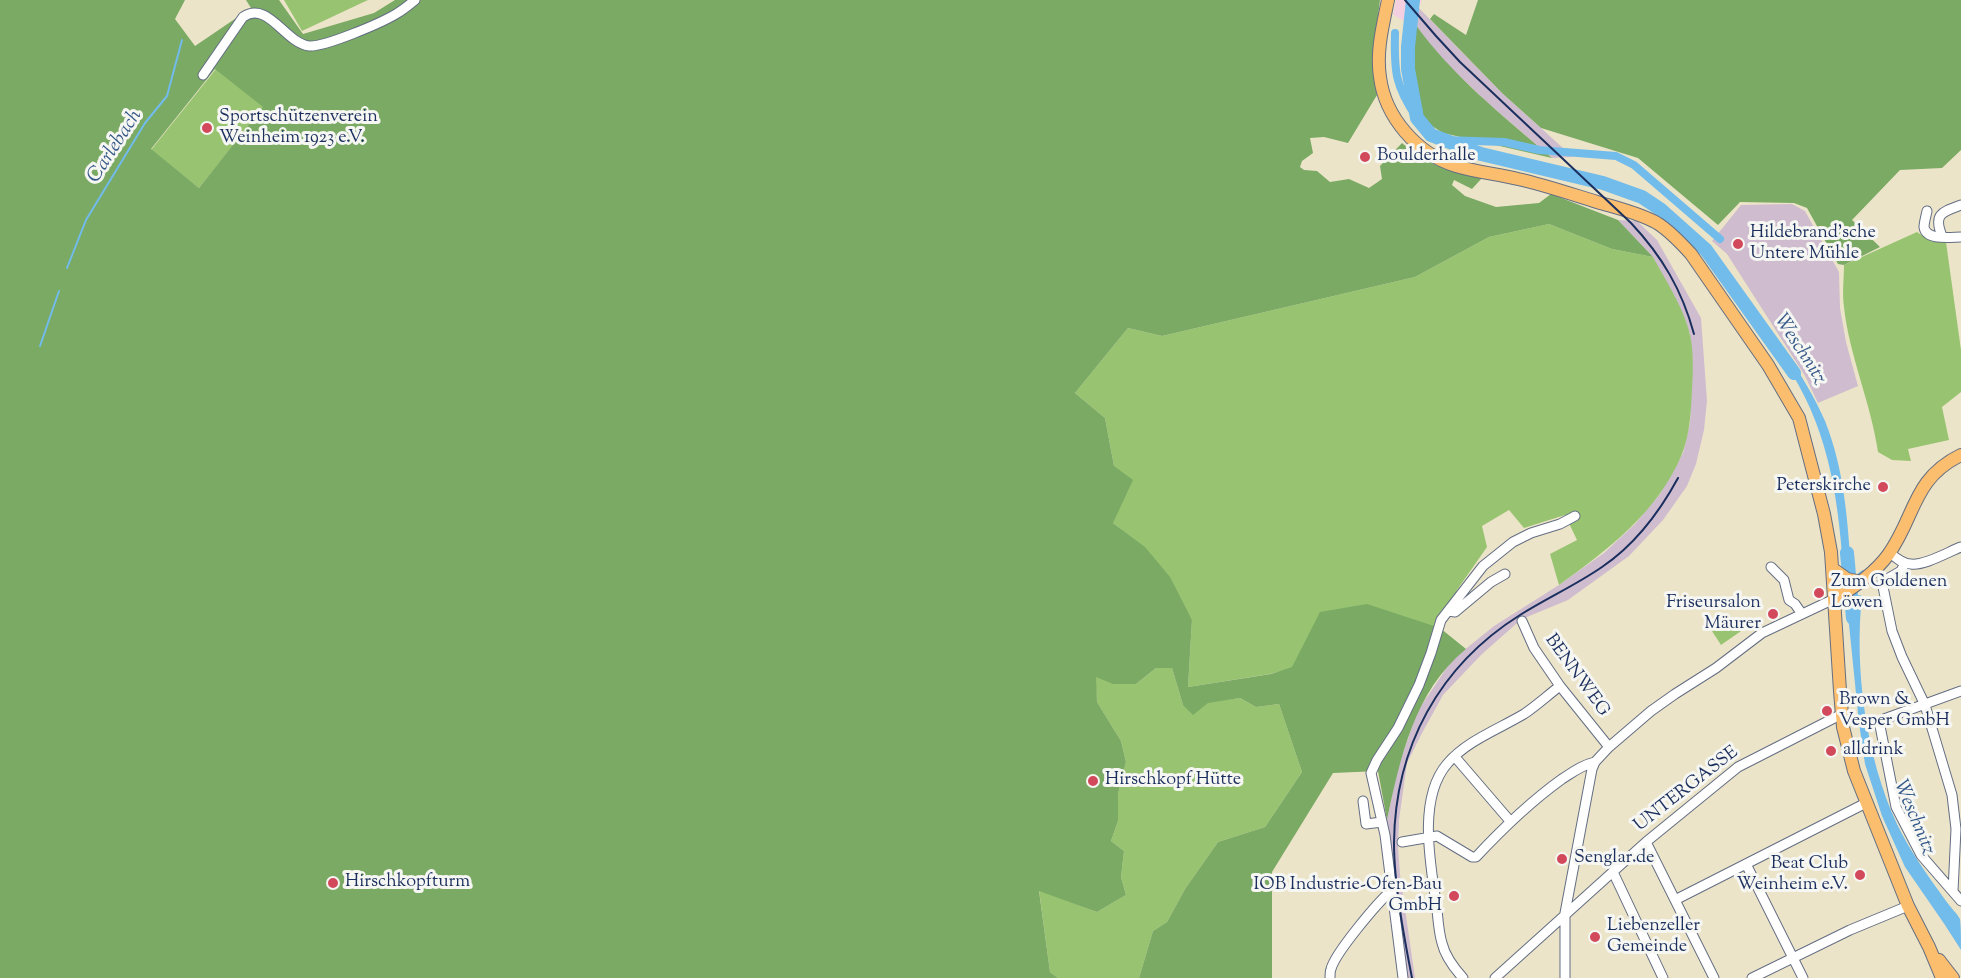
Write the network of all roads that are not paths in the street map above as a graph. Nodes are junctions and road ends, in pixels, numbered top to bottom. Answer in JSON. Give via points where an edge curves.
{"nodes":[{"id":1,"x":415,"y":0,"type":"edge"},
{"id":2,"x":1388,"y":0,"type":"edge"},
{"id":3,"x":203,"y":75,"type":"dead end"},
{"id":4,"x":1961,"y":205,"type":"edge"},
{"id":5,"x":1927,"y":212,"type":"dead end"},
{"id":6,"x":1942,"y":236,"type":"junction"},
{"id":7,"x":1961,"y":237,"type":"edge"},
{"id":8,"x":1961,"y":455,"type":"edge"},
{"id":9,"x":1575,"y":516,"type":"dead end"},
{"id":10,"x":1961,"y":547,"type":"edge"},
{"id":11,"x":1890,"y":553,"type":"junction"},
{"id":12,"x":1905,"y":563,"type":"junction"},
{"id":13,"x":1771,"y":567,"type":"dead end"},
{"id":14,"x":1835,"y":571,"type":"junction"},
{"id":15,"x":1504,"y":574,"type":"dead end"},
{"id":16,"x":1870,"y":579,"type":"junction"},
{"id":17,"x":1836,"y":598,"type":"junction"},
{"id":18,"x":1449,"y":611,"type":"junction"},
{"id":19,"x":1802,"y":614,"type":"junction"},
{"id":20,"x":1522,"y":621,"type":"dead end"},
{"id":21,"x":1560,"y":686,"type":"junction"},
{"id":22,"x":1961,"y":691,"type":"edge"},
{"id":23,"x":1925,"y":705,"type":"junction"},
{"id":24,"x":1842,"y":714,"type":"junction"},
{"id":25,"x":1609,"y":747,"type":"junction"},
{"id":26,"x":1455,"y":756,"type":"junction"},
{"id":27,"x":1595,"y":762,"type":"junction"},
{"id":28,"x":1363,"y":801,"type":"dead end"},
{"id":29,"x":1866,"y":803,"type":"junction"},
{"id":30,"x":1510,"y":821,"type":"junction"},
{"id":31,"x":1382,"y":822,"type":"junction"},
{"id":32,"x":1428,"y":837,"type":"junction"},
{"id":33,"x":1402,"y":842,"type":"dead end"},
{"id":34,"x":1646,"y":842,"type":"junction"},
{"id":35,"x":1746,"y":864,"type":"junction"},
{"id":36,"x":1613,"y":872,"type":"junction"},
{"id":37,"x":1391,"y":891,"type":"junction"},
{"id":38,"x":1953,"y":891,"type":"junction"},
{"id":39,"x":1675,"y":900,"type":"junction"},
{"id":40,"x":1961,"y":901,"type":"edge"},
{"id":41,"x":1908,"y":906,"type":"junction"},
{"id":42,"x":1565,"y":913,"type":"junction"},
{"id":43,"x":1929,"y":947,"type":"junction"},
{"id":44,"x":1792,"y":957,"type":"junction"},
{"id":45,"x":1565,"y":976,"type":"edge"},
{"id":46,"x":1330,"y":978,"type":"edge"},
{"id":47,"x":1403,"y":978,"type":"edge"},
{"id":48,"x":1463,"y":978,"type":"edge"},
{"id":49,"x":1495,"y":978,"type":"edge"},
{"id":50,"x":1576,"y":978,"type":"edge"},
{"id":51,"x":1663,"y":978,"type":"edge"},
{"id":52,"x":1714,"y":978,"type":"edge"},
{"id":53,"x":1752,"y":978,"type":"edge"},
{"id":54,"x":1803,"y":978,"type":"edge"},
{"id":55,"x":1942,"y":978,"type":"edge"},
{"id":56,"x":1953,"y":978,"type":"edge"}],
"edges":[{"from":1,"to":3,"type":"street","via":[[396,14],[329,43],[308,46],[265,14],[249,12]]},
{"from":2,"to":14,"type":"main road","via":[[1380,36],[1380,78],[1393,114],[1413,141],[1454,165],[1631,212],[1658,224],[1691,254],[1768,365],[1799,418]]},
{"from":4,"to":6,"type":"street","via":[[1939,217]]},
{"from":5,"to":6,"type":"street","via":[[1924,227],[1928,234]]},
{"from":6,"to":7,"type":"street"},
{"from":8,"to":11,"type":"main road","via":[[1938,469],[1925,484]]},
{"from":9,"to":18,"type":"street","via":[[1513,542],[1483,566]]},
{"from":10,"to":12,"type":"street","via":[[1922,563]]},
{"from":11,"to":12,"type":"street"},
{"from":11,"to":16,"type":"main road"},
{"from":12,"to":16,"type":"street","via":[[1900,571]]},
{"from":13,"to":19,"type":"street","via":[[1784,580],[1789,600]]},
{"from":14,"to":16,"type":"main road","via":[[1847,579]]},
{"from":14,"to":17,"type":"main road"},
{"from":15,"to":18,"type":"street","via":[[1455,612]]},
{"from":16,"to":17,"type":"main road"},
{"from":16,"to":23,"type":"street"},
{"from":17,"to":19,"type":"street"},
{"from":17,"to":24,"type":"main road"},
{"from":18,"to":31,"type":"street","via":[[1441,620],[1414,695],[1371,773]]},
{"from":19,"to":25,"type":"street","via":[[1762,633],[1651,711]]},
{"from":20,"to":21,"type":"street","name":"BENNWEG","via":[[1534,648]]},
{"from":21,"to":25,"type":"street","name":"BENNWEG"},
{"from":21,"to":26,"type":"street"},
{"from":22,"to":23,"type":"street"},
{"from":23,"to":38,"type":"street","via":[[1952,795],[1956,830]]},
{"from":23,"to":38,"type":"street","via":[[1880,721],[1896,807],[1921,855]]},
{"from":24,"to":29,"type":"main road","via":[[1848,751]]},
{"from":24,"to":34,"type":"street","name":"UNTERGASSE","via":[[1738,767]]},
{"from":25,"to":27,"type":"street"},
{"from":26,"to":30,"type":"street"},
{"from":26,"to":32,"type":"street","via":[[1440,776],[1433,795]]},
{"from":27,"to":30,"type":"street","via":[[1584,765],[1540,795]]},
{"from":27,"to":42,"type":"street"},
{"from":28,"to":31,"type":"street","via":[[1366,824]]},
{"from":29,"to":35,"type":"street"},
{"from":29,"to":41,"type":"main road"},
{"from":30,"to":32,"type":"street","via":[[1476,856],[1437,836]]},
{"from":31,"to":37,"type":"street"},
{"from":32,"to":33,"type":"street"},
{"from":32,"to":48,"type":"street","via":[[1442,943]]},
{"from":34,"to":36,"type":"street","name":"UNTERGASSE"},
{"from":34,"to":39,"type":"street"},
{"from":35,"to":39,"type":"street"},
{"from":35,"to":44,"type":"street"},
{"from":36,"to":42,"type":"street","name":"UNTERGASSE"},
{"from":36,"to":51,"type":"street"},
{"from":37,"to":46,"type":"street","via":[[1336,958]]},
{"from":37,"to":47,"type":"street"},
{"from":38,"to":40,"type":"street"},
{"from":39,"to":52,"type":"street"},
{"from":41,"to":43,"type":"main road"},
{"from":41,"to":44,"type":"street"},
{"from":42,"to":45,"type":"street"},
{"from":42,"to":49,"type":"street","name":"UNTERGASSE"},
{"from":43,"to":55,"type":"main road"},
{"from":43,"to":56,"type":"main road"},
{"from":44,"to":53,"type":"street"},
{"from":44,"to":54,"type":"street"},
{"from":45,"to":50,"type":"street"}]}
